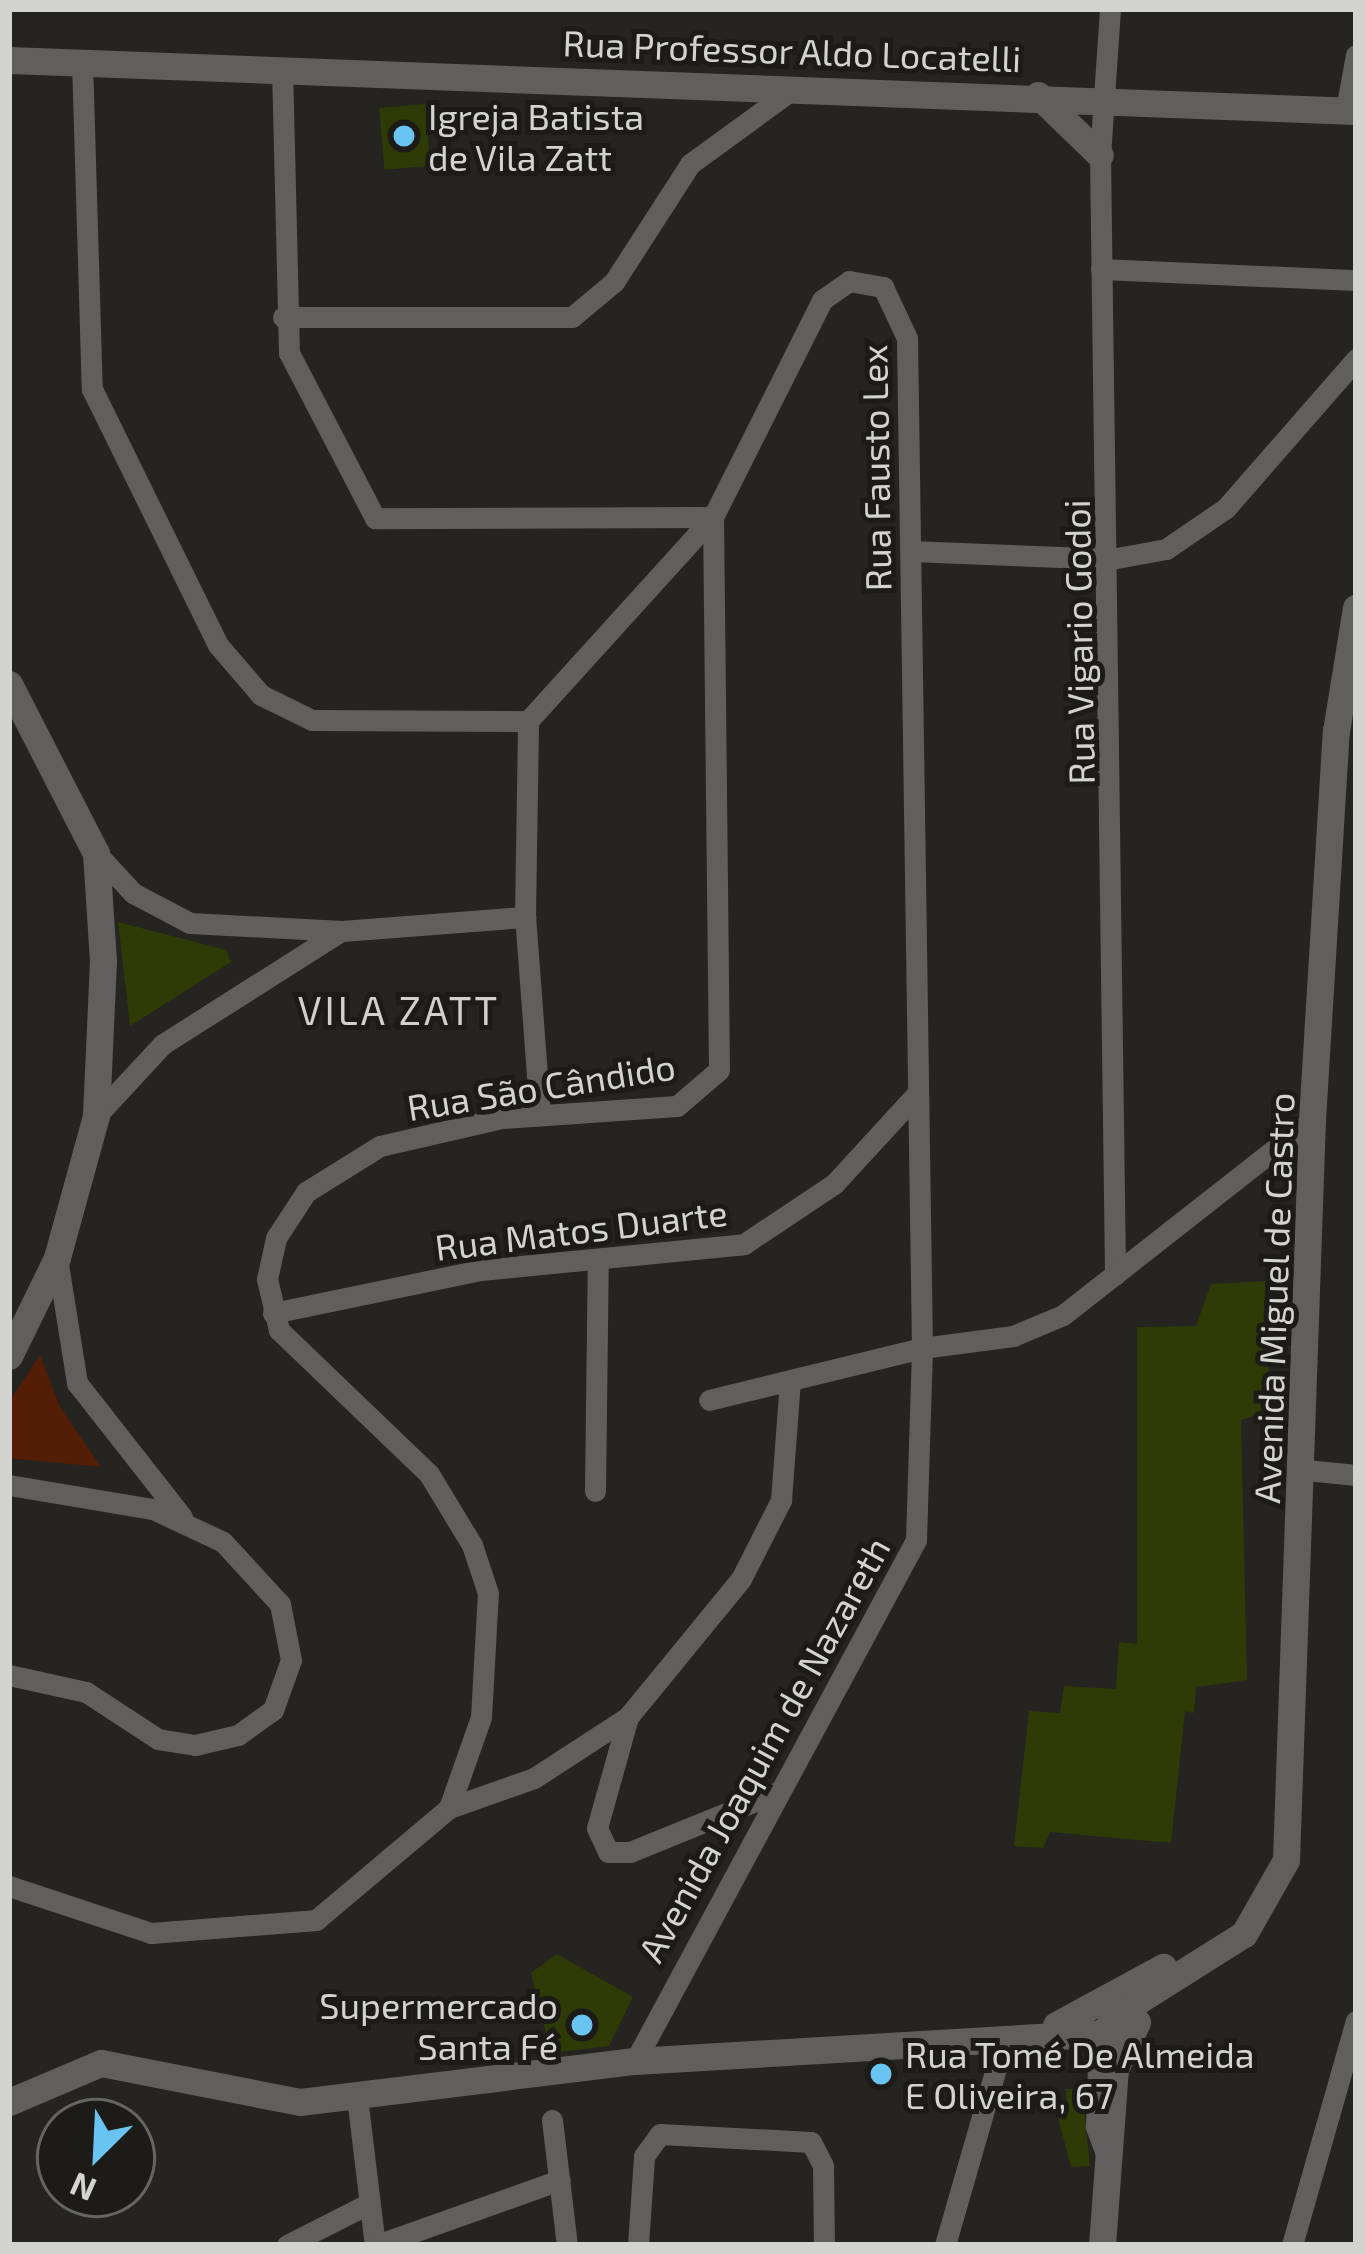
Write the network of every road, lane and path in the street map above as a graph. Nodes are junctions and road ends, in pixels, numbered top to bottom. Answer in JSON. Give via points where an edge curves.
{"nodes":[{"id":1,"x":1110,"y":9,"type":"edge"},
{"id":2,"x":1356,"y":56,"type":"edge"},
{"id":3,"x":9,"y":60,"type":"edge"},
{"id":4,"x":82,"y":60,"type":"junction"},
{"id":5,"x":282,"y":69,"type":"junction"},
{"id":6,"x":798,"y":86,"type":"junction"},
{"id":7,"x":1037,"y":95,"type":"junction"},
{"id":8,"x":1100,"y":99,"type":"junction"},
{"id":9,"x":1351,"y":111,"type":"edge"},
{"id":10,"x":1100,"y":155,"type":"junction"},
{"id":11,"x":1101,"y":269,"type":"junction"},
{"id":12,"x":1356,"y":280,"type":"edge"},
{"id":13,"x":283,"y":317,"type":"junction"},
{"id":14,"x":1356,"y":359,"type":"edge"},
{"id":15,"x":713,"y":517,"type":"junction"},
{"id":16,"x":911,"y":550,"type":"junction"},
{"id":17,"x":1112,"y":559,"type":"junction"},
{"id":18,"x":1356,"y":608,"type":"edge"},
{"id":19,"x":9,"y":684,"type":"edge"},
{"id":20,"x":528,"y":721,"type":"junction"},
{"id":21,"x":96,"y":853,"type":"junction"},
{"id":22,"x":525,"y":917,"type":"junction"},
{"id":23,"x":342,"y":931,"type":"junction"},
{"id":24,"x":915,"y":1096,"type":"junction"},
{"id":25,"x":540,"y":1114,"type":"junction"},
{"id":26,"x":95,"y":1115,"type":"junction"},
{"id":27,"x":1312,"y":1120,"type":"junction"},
{"id":28,"x":57,"y":1258,"type":"junction"},
{"id":29,"x":598,"y":1261,"type":"junction"},
{"id":30,"x":1115,"y":1275,"type":"junction"},
{"id":31,"x":274,"y":1313,"type":"junction"},
{"id":32,"x":922,"y":1348,"type":"junction"},
{"id":33,"x":9,"y":1356,"type":"edge"},
{"id":34,"x":790,"y":1381,"type":"junction"},
{"id":35,"x":709,"y":1400,"type":"dead end"},
{"id":36,"x":1306,"y":1470,"type":"junction"},
{"id":37,"x":1356,"y":1475,"type":"edge"},
{"id":38,"x":9,"y":1485,"type":"edge"},
{"id":39,"x":595,"y":1491,"type":"dead end"},
{"id":40,"x":183,"y":1518,"type":"junction"},
{"id":41,"x":9,"y":1675,"type":"edge"},
{"id":42,"x":628,"y":1717,"type":"junction"},
{"id":43,"x":778,"y":1792,"type":"junction"},
{"id":44,"x":449,"y":1808,"type":"junction"},
{"id":45,"x":9,"y":1886,"type":"edge"},
{"id":46,"x":1202,"y":1961,"type":"junction"},
{"id":47,"x":1356,"y":2021,"type":"edge"},
{"id":48,"x":1124,"y":2023,"type":"junction"},
{"id":49,"x":1056,"y":2025,"type":"junction"},
{"id":50,"x":1003,"y":2044,"type":"junction"},
{"id":51,"x":635,"y":2061,"type":"junction"},
{"id":52,"x":357,"y":2098,"type":"junction"},
{"id":53,"x":9,"y":2102,"type":"edge"},
{"id":54,"x":552,"y":2120,"type":"dead end"},
{"id":55,"x":560,"y":2180,"type":"junction"},
{"id":56,"x":364,"y":2206,"type":"junction"},
{"id":57,"x":287,"y":2245,"type":"edge"},
{"id":58,"x":376,"y":2245,"type":"edge"},
{"id":59,"x":567,"y":2245,"type":"edge"},
{"id":60,"x":638,"y":2245,"type":"edge"},
{"id":61,"x":824,"y":2245,"type":"edge"},
{"id":62,"x":946,"y":2245,"type":"edge"},
{"id":63,"x":1102,"y":2245,"type":"edge"},
{"id":64,"x":1292,"y":2245,"type":"edge"}],
"edges":[{"from":1,"to":8,"type":"street","name":"Rua Vigario Godoi"},
{"from":2,"to":9,"type":"street"},
{"from":3,"to":4,"type":"street","name":"Rua Professor Aldo Locatelli"},
{"from":4,"to":5,"type":"street","name":"Rua Professor Aldo Locatelli"},
{"from":4,"to":20,"type":"street","via":[[92,389],[218,645],[261,695],[312,720]]},
{"from":5,"to":6,"type":"street","name":"Rua Professor Aldo Locatelli"},
{"from":5,"to":13,"type":"street"},
{"from":6,"to":7,"type":"street","name":"Rua Professor Aldo Locatelli"},
{"from":6,"to":13,"type":"street","via":[[689,164],[614,282],[572,317]]},
{"from":7,"to":8,"type":"street","name":"Rua Professor Aldo Locatelli"},
{"from":7,"to":10,"type":"street"},
{"from":8,"to":9,"type":"street","name":"Rua Professor Aldo Locatelli"},
{"from":8,"to":10,"type":"street","name":"Rua Vigario Godoi"},
{"from":10,"to":11,"type":"street","name":"Rua Vigario Godoi"},
{"from":11,"to":12,"type":"street"},
{"from":11,"to":17,"type":"street","name":"Rua Vigario Godoi"},
{"from":13,"to":15,"type":"street","via":[[289,353],[375,518]]},
{"from":14,"to":17,"type":"street","via":[[1191,537]]},
{"from":15,"to":16,"type":"street","name":"Rua Fausto Lex","via":[[810,318],[834,287],[866,281],[896,300],[907,338]]},
{"from":15,"to":20,"type":"street","name":"Rua Fausto Lex"},
{"from":15,"to":25,"type":"street","name":"Rua São Cândido","via":[[719,1070],[676,1106]]},
{"from":16,"to":17,"type":"street"},
{"from":16,"to":24,"type":"street","name":"Rua Fausto Lex"},
{"from":17,"to":30,"type":"street","name":"Rua Vigario Godoi"},
{"from":18,"to":27,"type":"street","name":"Avenida Miguel de Castro","via":[[1336,731]]},
{"from":19,"to":21,"type":"street"},
{"from":20,"to":22,"type":"street"},
{"from":21,"to":23,"type":"street","via":[[133,893],[190,922]]},
{"from":21,"to":26,"type":"street"},
{"from":22,"to":23,"type":"street"},
{"from":22,"to":25,"type":"street"},
{"from":23,"to":26,"type":"street","via":[[163,1044]]},
{"from":24,"to":29,"type":"street","name":"Rua Matos Duarte","via":[[784,1224],[706,1254]]},
{"from":24,"to":32,"type":"street","name":"Rua Fausto Lex"},
{"from":25,"to":31,"type":"street","name":"Rua São Cândido","via":[[439,1128],[332,1170],[276,1238],[267,1279]]},
{"from":26,"to":28,"type":"street"},
{"from":27,"to":30,"type":"street"},
{"from":27,"to":36,"type":"street","name":"Avenida Miguel de Castro"},
{"from":28,"to":33,"type":"street"},
{"from":28,"to":40,"type":"street","via":[[77,1383]]},
{"from":29,"to":31,"type":"street","name":"Rua Matos Duarte","via":[[481,1270]]},
{"from":29,"to":39,"type":"street"},
{"from":30,"to":32,"type":"street","via":[[1039,1327]]},
{"from":31,"to":44,"type":"street","via":[[288,1343],[429,1474],[472,1545],[488,1593],[490,1654],[481,1717]]},
{"from":32,"to":34,"type":"street"},
{"from":32,"to":43,"type":"street","name":"Avenida Joaquim de Nazareth","via":[[916,1540]]},
{"from":34,"to":35,"type":"street"},
{"from":34,"to":42,"type":"street","via":[[775,1525]]},
{"from":36,"to":37,"type":"street"},
{"from":36,"to":46,"type":"street","name":"Avenida Miguel de Castro","via":[[1286,1861],[1263,1914]]},
{"from":38,"to":40,"type":"street"},
{"from":40,"to":41,"type":"street","via":[[247,1562],[280,1604],[291,1660],[273,1710],[220,1742],[175,1744],[86,1692]]},
{"from":42,"to":43,"type":"street","via":[[597,1828],[608,1852],[630,1852]]},
{"from":42,"to":44,"type":"street","via":[[534,1778]]},
{"from":43,"to":51,"type":"street","name":"Avenida Joaquim de Nazareth"},
{"from":44,"to":45,"type":"street","via":[[364,1890],[316,1920],[151,1934]]},
{"from":46,"to":48,"type":"street","name":"Avenida Miguel de Castro"},
{"from":46,"to":49,"type":"street","via":[[1150,1972]]},
{"from":47,"to":64,"type":"street"},
{"from":48,"to":49,"type":"street"},
{"from":48,"to":50,"type":"street"},
{"from":48,"to":63,"type":"street"},
{"from":49,"to":50,"type":"street"},
{"from":50,"to":51,"type":"street"},
{"from":50,"to":62,"type":"street"},
{"from":51,"to":52,"type":"street"},
{"from":52,"to":53,"type":"street","via":[[271,2100],[101,2063]]},
{"from":52,"to":56,"type":"street"},
{"from":54,"to":55,"type":"street"},
{"from":55,"to":58,"type":"street"},
{"from":55,"to":59,"type":"street"},
{"from":56,"to":57,"type":"street"},
{"from":56,"to":58,"type":"street"},
{"from":60,"to":61,"type":"street","via":[[644,2156],[660,2134],[811,2142],[823,2166]]}]}
